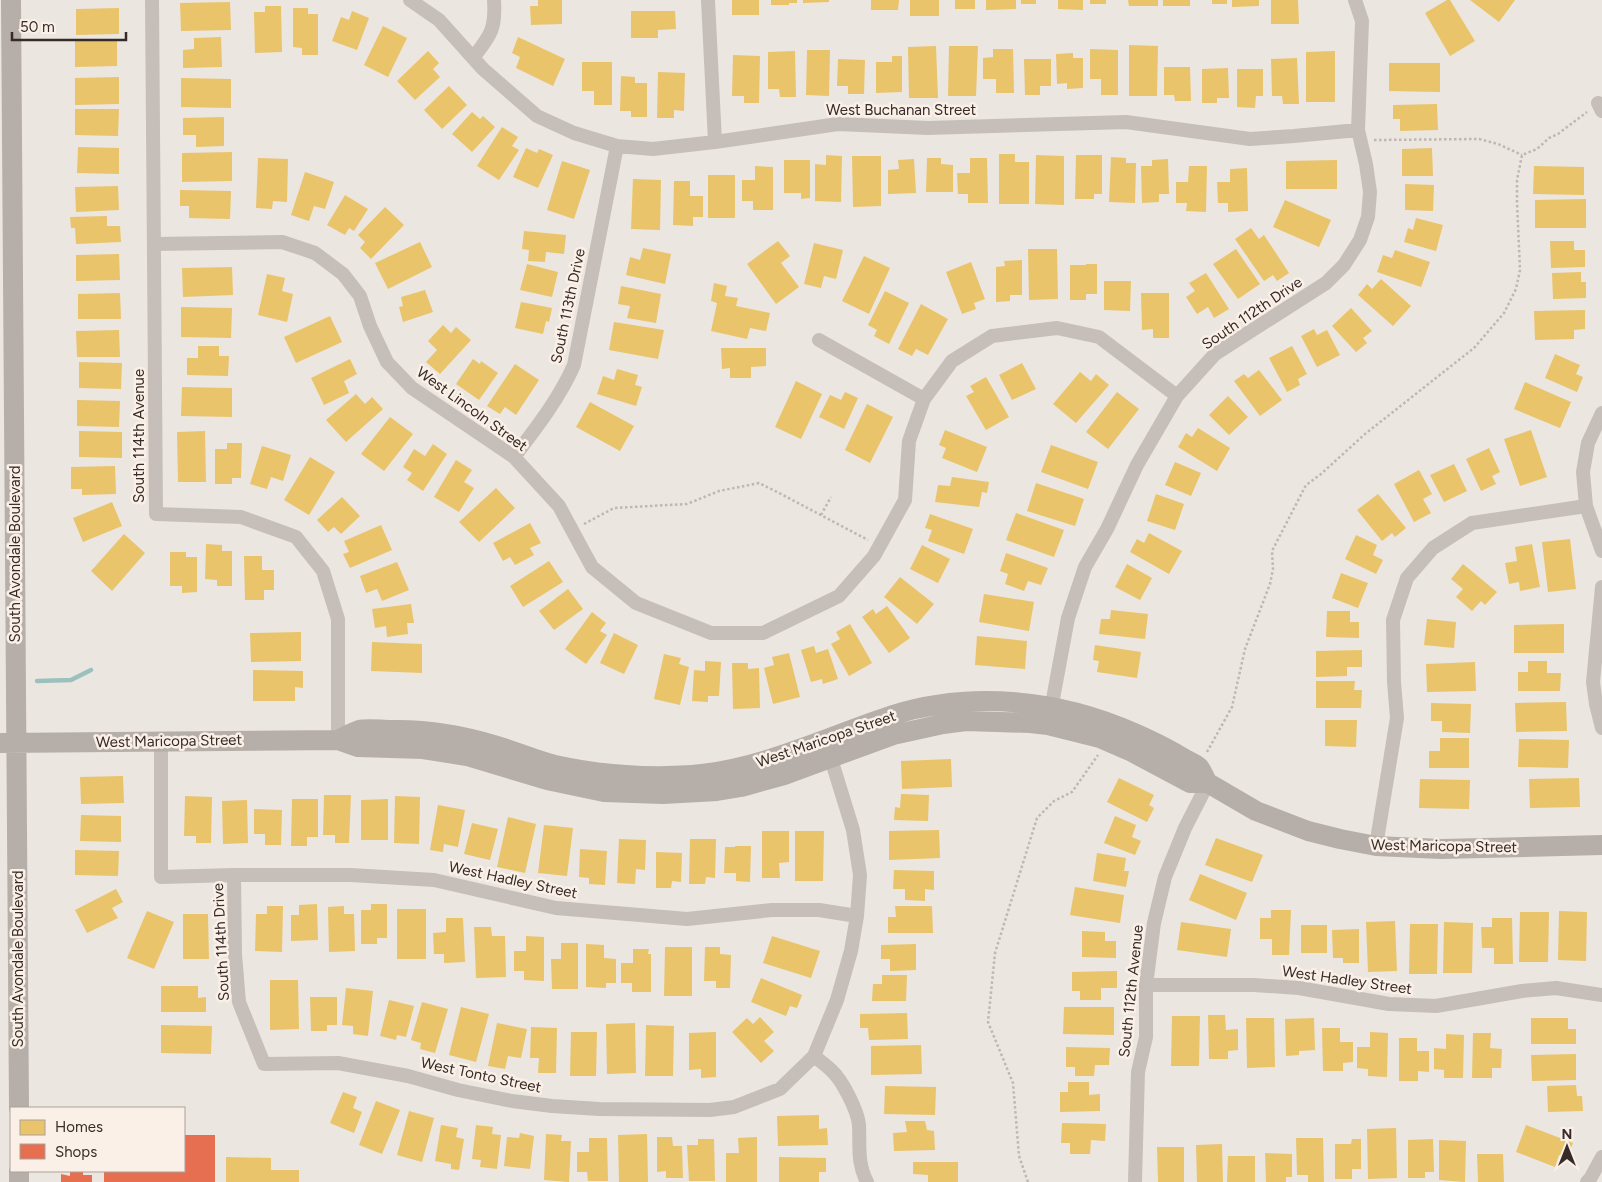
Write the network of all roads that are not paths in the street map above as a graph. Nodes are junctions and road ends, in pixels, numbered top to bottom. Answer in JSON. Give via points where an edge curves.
{"nodes":[{"id":1,"x":11,"y":0,"type":"edge"},
{"id":2,"x":152,"y":0,"type":"edge"},
{"id":3,"x":410,"y":0,"type":"edge"},
{"id":4,"x":494,"y":0,"type":"edge"},
{"id":5,"x":708,"y":0,"type":"edge"},
{"id":6,"x":1356,"y":0,"type":"edge"},
{"id":7,"x":473,"y":58,"type":"junction"},
{"id":8,"x":1359,"y":135,"type":"junction"},
{"id":9,"x":715,"y":142,"type":"junction"},
{"id":10,"x":617,"y":146,"type":"junction"},
{"id":11,"x":154,"y":244,"type":"junction"},
{"id":12,"x":819,"y":340,"type":"dead end"},
{"id":13,"x":1177,"y":396,"type":"junction"},
{"id":14,"x":924,"y":399,"type":"junction"},
{"id":15,"x":1602,"y":413,"type":"edge"},
{"id":16,"x":514,"y":458,"type":"junction"},
{"id":17,"x":1586,"y":506,"type":"junction"},
{"id":18,"x":1602,"y":552,"type":"edge"},
{"id":19,"x":1602,"y":587,"type":"edge"},
{"id":20,"x":1050,"y":716,"type":"junction"},
{"id":21,"x":1602,"y":728,"type":"edge"},
{"id":22,"x":338,"y":740,"type":"junction"},
{"id":23,"x":161,"y":741,"type":"junction"},
{"id":24,"x":8,"y":743,"type":"edge"},
{"id":25,"x":828,"y":749,"type":"junction"},
{"id":26,"x":1203,"y":775,"type":"junction"},
{"id":27,"x":1602,"y":845,"type":"edge"},
{"id":28,"x":1376,"y":846,"type":"junction"},
{"id":29,"x":234,"y":875,"type":"junction"},
{"id":30,"x":857,"y":916,"type":"junction"},
{"id":31,"x":1146,"y":985,"type":"junction"},
{"id":32,"x":1602,"y":995,"type":"edge"},
{"id":33,"x":814,"y":1056,"type":"junction"},
{"id":34,"x":264,"y":1064,"type":"joint"},
{"id":35,"x":19,"y":1107,"type":"edge"},
{"id":36,"x":1602,"y":1157,"type":"edge"},
{"id":37,"x":1589,"y":1180,"type":"edge"},
{"id":38,"x":867,"y":1182,"type":"edge"},
{"id":39,"x":1135,"y":1182,"type":"edge"}],
"edges":[{"from":1,"to":24,"type":"street","name":"South Avondale Boulevard"},
{"from":2,"to":11,"type":"street","name":"South 114th Avenue"},
{"from":3,"to":7,"type":"street","name":"West Buchanan Street","via":[[439,20]]},
{"from":4,"to":7,"type":"street","via":[[494,26]]},
{"from":5,"to":9,"type":"street"},
{"from":6,"to":8,"type":"street","name":"South 112th Drive","via":[[1362,21]]},
{"from":7,"to":10,"type":"street","name":"West Buchanan Street","via":[[536,116],[574,133]]},
{"from":8,"to":9,"type":"street","name":"West Buchanan Street","via":[[1250,139],[1126,122],[928,128],[838,124]]},
{"from":8,"to":13,"type":"street","name":"South 112th Drive","via":[[1370,192],[1368,217],[1360,240],[1344,264],[1326,283],[1215,354]]},
{"from":9,"to":10,"type":"street","name":"West Buchanan Street","via":[[653,149]]},
{"from":10,"to":16,"type":"street","name":"South 113th Drive","via":[[574,365],[565,385]]},
{"from":11,"to":16,"type":"street","name":"West Lincoln Street","via":[[282,242],[315,253],[343,274],[360,296],[387,362],[412,388]]},
{"from":11,"to":22,"type":"street","name":"South 114th Avenue","via":[[156,514],[241,517],[296,537],[323,571],[338,619]]},
{"from":12,"to":14,"type":"street"},
{"from":13,"to":14,"type":"street","name":"West Lincoln Street","via":[[1099,338],[1057,328],[992,336],[952,361]]},
{"from":13,"to":20,"type":"street","name":"South 112th Drive","via":[[1136,464],[1107,529],[1085,567],[1068,618]]},
{"from":14,"to":16,"type":"street","name":"West Lincoln Street","via":[[909,440],[905,500],[874,556],[839,596],[764,633],[711,633],[636,603],[592,567],[559,506]]},
{"from":15,"to":17,"type":"street","via":[[1586,453],[1583,472]]},
{"from":17,"to":18,"type":"street"},
{"from":17,"to":28,"type":"street","via":[[1472,523],[1432,548],[1407,578],[1393,620],[1397,718]]},
{"from":19,"to":21,"type":"street","via":[[1593,682]]},
{"from":20,"to":25,"type":"street","name":"West Maricopa Street","via":[[943,724]]},
{"from":20,"to":26,"type":"street","name":"West Maricopa Street","via":[[1080,714],[1128,730],[1172,751]]},
{"from":20,"to":26,"type":"street","name":"West Maricopa Street","via":[[1146,759],[1190,784]]},
{"from":22,"to":23,"type":"street","name":"West Maricopa Street"},
{"from":22,"to":25,"type":"street","name":"West Maricopa Street","via":[[358,747],[423,749],[467,756],[547,780],[604,792],[635,793],[693,793],[741,787],[784,775]]},
{"from":23,"to":24,"type":"street","name":"West Maricopa Street"},
{"from":23,"to":29,"type":"street","name":"West Hadley Street","via":[[161,877]]},
{"from":24,"to":35,"type":"street","name":"South Avondale Boulevard"},
{"from":25,"to":30,"type":"street","via":[[853,830],[860,875]]},
{"from":26,"to":28,"type":"street","name":"West Maricopa Street","via":[[1256,811],[1308,831]]},
{"from":26,"to":31,"type":"street","name":"South 112th Avenue","via":[[1165,877],[1154,923]]},
{"from":27,"to":28,"type":"street","name":"West Maricopa Street","via":[[1441,849]]},
{"from":29,"to":30,"type":"street","name":"West Hadley Street","via":[[352,875],[434,880],[556,908],[687,919],[772,910],[819,910]]},
{"from":29,"to":34,"type":"street","name":"South 114th Drive","via":[[239,1002]]},
{"from":30,"to":33,"type":"street","via":[[836,1000]]},
{"from":31,"to":32,"type":"street","name":"West Hadley Street","via":[[1299,988],[1389,1004],[1436,1006],[1556,988]]},
{"from":31,"to":39,"type":"street","name":"South 112th Avenue","via":[[1146,1037],[1138,1072]]},
{"from":33,"to":34,"type":"street","name":"West Tonto Street","via":[[780,1088],[734,1108],[710,1110],[552,1106],[512,1101],[338,1063]]},
{"from":33,"to":38,"type":"street","via":[[834,1072],[854,1106],[859,1123],[861,1171]]},
{"from":36,"to":37,"type":"street"}]}
